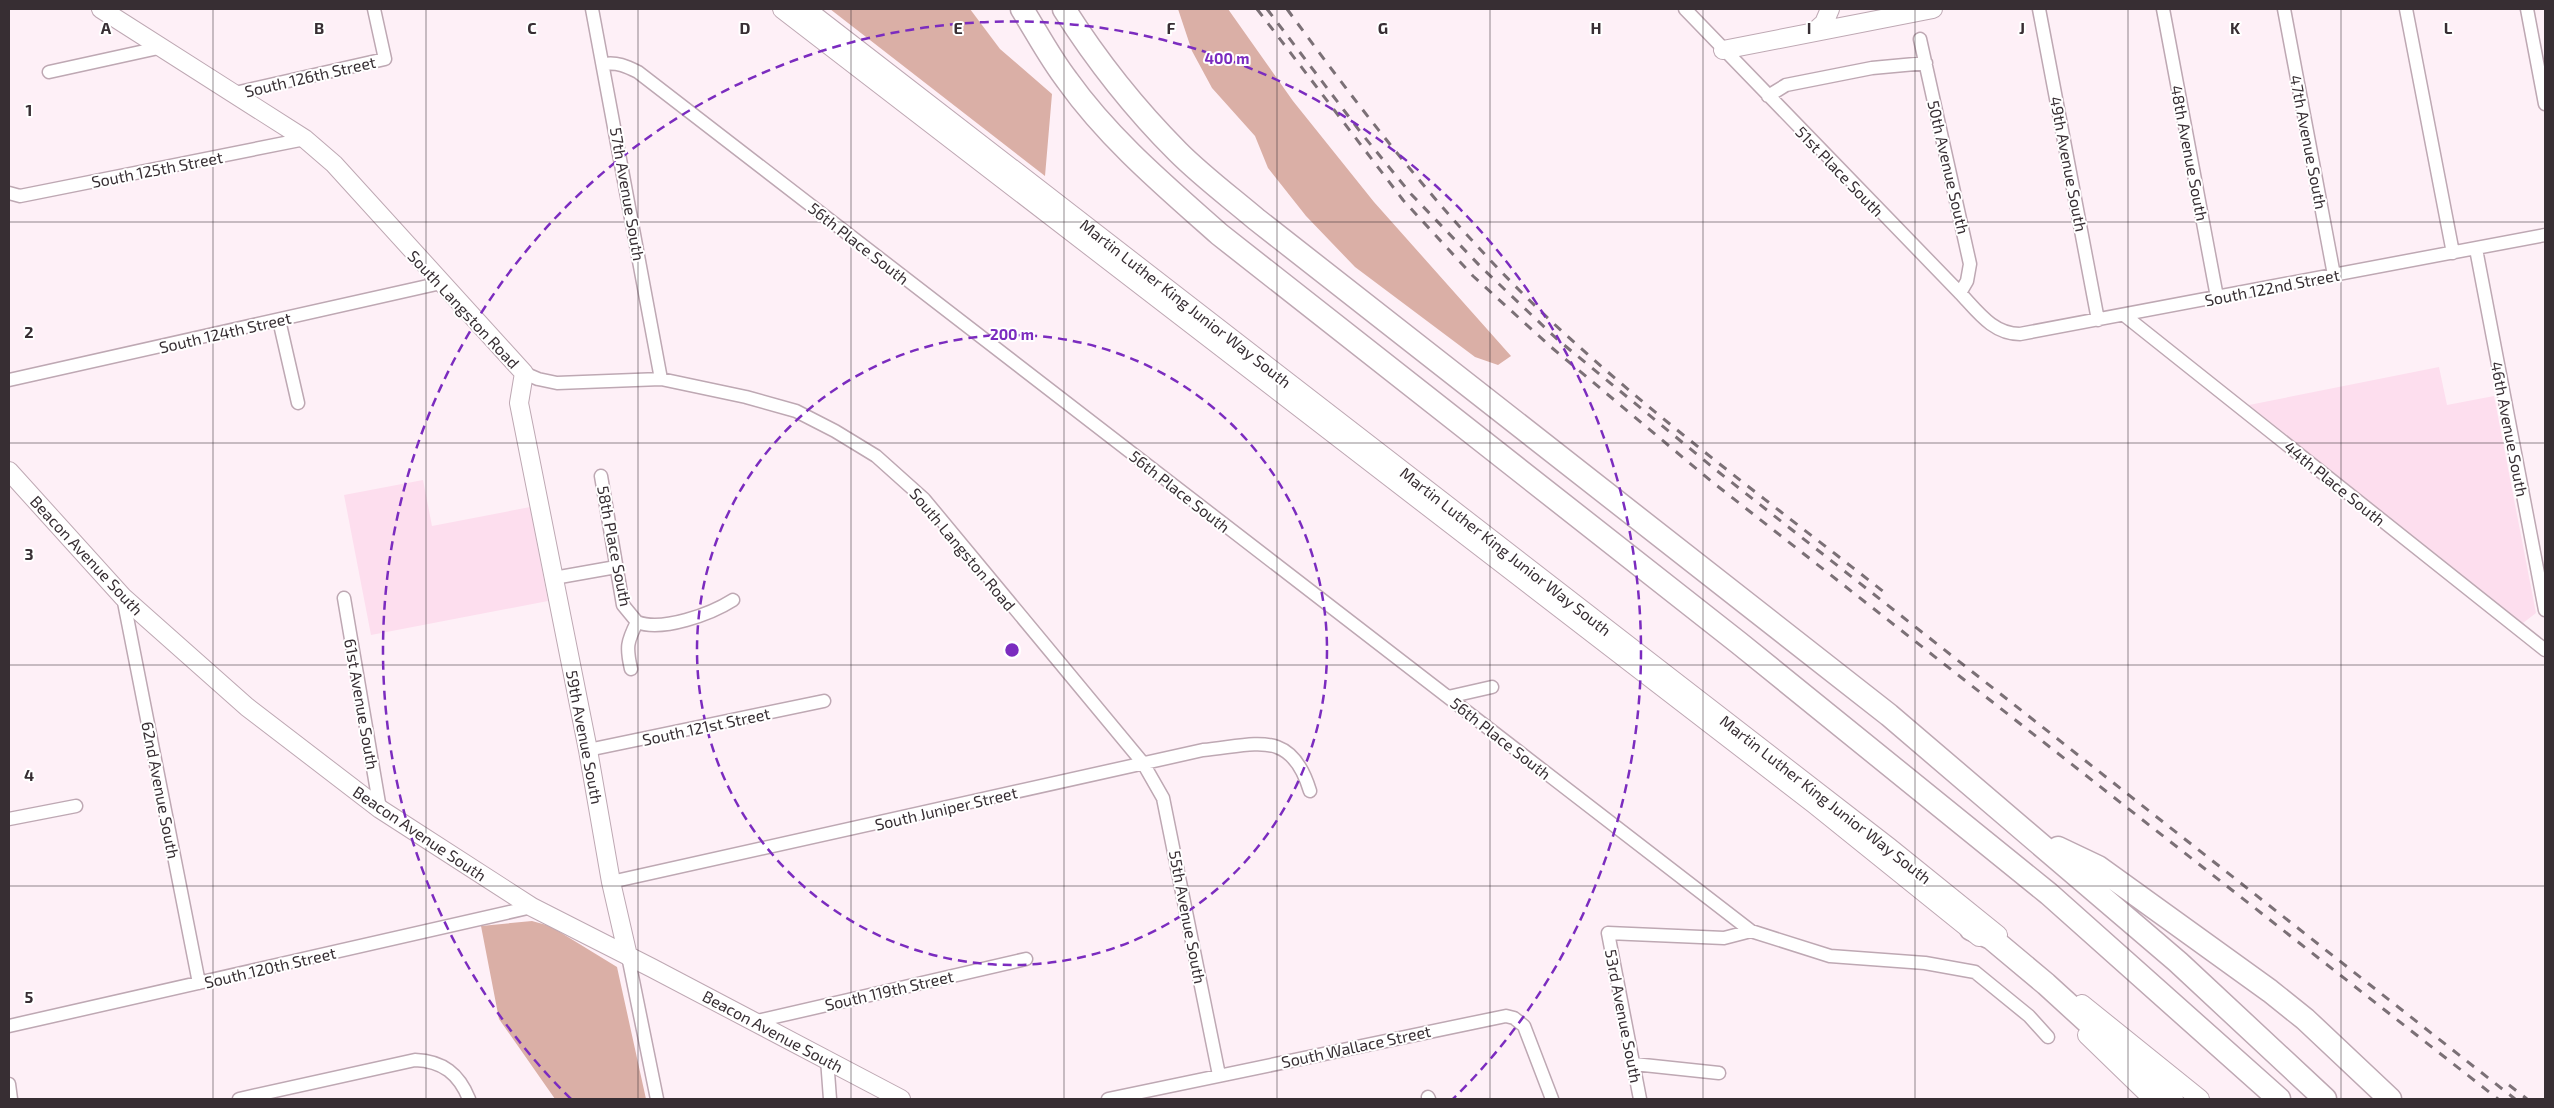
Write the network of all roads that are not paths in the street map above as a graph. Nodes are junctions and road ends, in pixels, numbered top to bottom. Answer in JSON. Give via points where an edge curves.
{"nodes":[{"id":1,"x":101,"y":9,"type":"edge"},
{"id":2,"x":374,"y":9,"type":"edge"},
{"id":3,"x":592,"y":9,"type":"edge"},
{"id":4,"x":782,"y":9,"type":"edge"},
{"id":5,"x":806,"y":9,"type":"edge"},
{"id":6,"x":1022,"y":9,"type":"edge"},
{"id":7,"x":1064,"y":9,"type":"edge"},
{"id":8,"x":1685,"y":9,"type":"edge"},
{"id":9,"x":1830,"y":9,"type":"edge"},
{"id":10,"x":1852,"y":9,"type":"edge"},
{"id":11,"x":1933,"y":9,"type":"edge"},
{"id":12,"x":2039,"y":9,"type":"edge"},
{"id":13,"x":2163,"y":9,"type":"edge"},
{"id":14,"x":2284,"y":9,"type":"edge"},
{"id":15,"x":2406,"y":9,"type":"edge"},
{"id":16,"x":2528,"y":9,"type":"edge"},
{"id":17,"x":1862,"y":16,"type":"edge"},
{"id":18,"x":1814,"y":32,"type":"junction"},
{"id":19,"x":1920,"y":39,"type":"dead end"},
{"id":20,"x":163,"y":48,"type":"junction"},
{"id":21,"x":1723,"y":50,"type":"junction"},
{"id":22,"x":604,"y":64,"type":"junction"},
{"id":23,"x":1926,"y":64,"type":"junction"},
{"id":24,"x":49,"y":72,"type":"dead end"},
{"id":25,"x":235,"y":93,"type":"junction"},
{"id":26,"x":1768,"y":96,"type":"junction"},
{"id":27,"x":2545,"y":104,"type":"edge"},
{"id":28,"x":305,"y":140,"type":"junction"},
{"id":29,"x":9,"y":193,"type":"edge"},
{"id":30,"x":2545,"y":235,"type":"edge"},
{"id":31,"x":2476,"y":249,"type":"junction"},
{"id":32,"x":2453,"y":253,"type":"junction"},
{"id":33,"x":2334,"y":275,"type":"junction"},
{"id":34,"x":441,"y":283,"type":"junction"},
{"id":35,"x":1960,"y":293,"type":"junction"},
{"id":36,"x":2217,"y":297,"type":"junction"},
{"id":37,"x":2124,"y":315,"type":"junction"},
{"id":38,"x":279,"y":320,"type":"junction"},
{"id":39,"x":2098,"y":320,"type":"junction"},
{"id":40,"x":1998,"y":331,"type":"joint"},
{"id":41,"x":524,"y":374,"type":"junction"},
{"id":42,"x":661,"y":379,"type":"junction"},
{"id":43,"x":9,"y":380,"type":"edge"},
{"id":44,"x":298,"y":404,"type":"dead end"},
{"id":45,"x":9,"y":471,"type":"edge"},
{"id":46,"x":601,"y":476,"type":"dead end"},
{"id":47,"x":616,"y":567,"type":"junction"},
{"id":48,"x":554,"y":578,"type":"junction"},
{"id":49,"x":123,"y":597,"type":"junction"},
{"id":50,"x":344,"y":598,"type":"dead end"},
{"id":51,"x":733,"y":600,"type":"dead end"},
{"id":52,"x":2545,"y":610,"type":"edge"},
{"id":53,"x":637,"y":622,"type":"junction"},
{"id":54,"x":2545,"y":650,"type":"edge"},
{"id":55,"x":631,"y":669,"type":"dead end"},
{"id":56,"x":1492,"y":687,"type":"dead end"},
{"id":57,"x":1448,"y":697,"type":"junction"},
{"id":58,"x":824,"y":701,"type":"dead end"},
{"id":59,"x":588,"y":750,"type":"junction"},
{"id":60,"x":1143,"y":764,"type":"junction"},
{"id":61,"x":1310,"y":791,"type":"dead end"},
{"id":62,"x":76,"y":806,"type":"dead end"},
{"id":63,"x":380,"y":809,"type":"junction"},
{"id":64,"x":9,"y":819,"type":"edge"},
{"id":65,"x":2030,"y":834,"type":"junction"},
{"id":66,"x":611,"y":882,"type":"junction"},
{"id":67,"x":532,"y":907,"type":"junction"},
{"id":68,"x":1971,"y":930,"type":"junction"},
{"id":69,"x":1751,"y":931,"type":"junction"},
{"id":70,"x":628,"y":956,"type":"junction"},
{"id":71,"x":1026,"y":959,"type":"dead end"},
{"id":72,"x":199,"y":983,"type":"junction"},
{"id":73,"x":753,"y":1022,"type":"junction"},
{"id":74,"x":9,"y":1026,"type":"edge"},
{"id":75,"x":2048,"y":1037,"type":"dead end"},
{"id":76,"x":827,"y":1059,"type":"junction"},
{"id":77,"x":1634,"y":1064,"type":"junction"},
{"id":78,"x":1719,"y":1073,"type":"dead end"},
{"id":79,"x":1219,"y":1075,"type":"junction"},
{"id":80,"x":9,"y":1084,"type":"edge"},
{"id":81,"x":11,"y":1099,"type":"edge"},
{"id":82,"x":239,"y":1099,"type":"edge"},
{"id":83,"x":469,"y":1099,"type":"edge"},
{"id":84,"x":657,"y":1099,"type":"edge"},
{"id":85,"x":830,"y":1099,"type":"edge"},
{"id":86,"x":901,"y":1099,"type":"edge"},
{"id":87,"x":1108,"y":1099,"type":"edge"},
{"id":88,"x":1552,"y":1099,"type":"edge"},
{"id":89,"x":1640,"y":1099,"type":"edge"},
{"id":90,"x":2153,"y":1099,"type":"edge"},
{"id":91,"x":2172,"y":1099,"type":"edge"},
{"id":92,"x":2200,"y":1099,"type":"edge"},
{"id":93,"x":2279,"y":1099,"type":"edge"},
{"id":94,"x":2325,"y":1099,"type":"edge"},
{"id":95,"x":2390,"y":1099,"type":"edge"}],
"edges":[{"from":1,"to":20,"type":"main road","name":"South Langston Road"},
{"from":2,"to":25,"type":"street","name":"South 126th Street","via":[[385,60]]},
{"from":3,"to":22,"type":"street","name":"57th Avenue South"},
{"from":4,"to":68,"type":"main road","name":"Martin Luther King Junior Way South","via":[[1814,804]]},
{"from":5,"to":92,"type":"main road","name":"Martin Luther King Junior Way South","via":[[1889,847]]},
{"from":6,"to":93,"type":"highway","via":[[1066,80],[1098,119],[1142,166],[1219,234],[1739,643],[2041,888]]},
{"from":7,"to":65,"type":"highway","via":[[1096,58],[1143,115],[1180,153],[1256,219],[1889,715]]},
{"from":8,"to":21,"type":"street","name":"51st Place South"},
{"from":9,"to":18,"type":"main road","via":[[1824,23]]},
{"from":10,"to":17,"type":"main road"},
{"from":11,"to":17,"type":"main road"},
{"from":12,"to":39,"type":"street","name":"49th Avenue South"},
{"from":13,"to":36,"type":"street","name":"48th Avenue South"},
{"from":14,"to":33,"type":"street","name":"47th Avenue South"},
{"from":15,"to":32,"type":"street"},
{"from":16,"to":27,"type":"street"},
{"from":17,"to":18,"type":"main road"},
{"from":18,"to":21,"type":"main road"},
{"from":19,"to":23,"type":"street","name":"50th Avenue South"},
{"from":20,"to":24,"type":"street"},
{"from":20,"to":25,"type":"main road","name":"South Langston Road"},
{"from":21,"to":26,"type":"street","name":"51st Place South"},
{"from":22,"to":42,"type":"street","name":"57th Avenue South"},
{"from":22,"to":57,"type":"street","name":"56th Place South","via":[[623,65],[638,72]]},
{"from":23,"to":26,"type":"street","via":[[1872,68],[1786,85]]},
{"from":23,"to":35,"type":"street","name":"50th Avenue South","via":[[1970,264],[1967,281]]},
{"from":25,"to":28,"type":"main road","name":"South Langston Road"},
{"from":26,"to":35,"type":"street","name":"51st Place South"},
{"from":28,"to":29,"type":"street","name":"South 125th Street","via":[[20,196]]},
{"from":28,"to":34,"type":"main road","name":"South Langston Road","via":[[334,164]]},
{"from":30,"to":31,"type":"street","name":"South 122nd Street"},
{"from":31,"to":32,"type":"street","name":"South 122nd Street"},
{"from":31,"to":52,"type":"street","name":"46th Avenue South"},
{"from":32,"to":33,"type":"street","name":"South 122nd Street"},
{"from":33,"to":36,"type":"street","name":"South 122nd Street"},
{"from":34,"to":38,"type":"street","name":"South 124th Street"},
{"from":34,"to":41,"type":"main road","name":"South Langston Road"},
{"from":35,"to":40,"type":"street","name":"51st Place South"},
{"from":36,"to":37,"type":"street","name":"South 122nd Street"},
{"from":37,"to":39,"type":"street","name":"South 122nd Street"},
{"from":37,"to":54,"type":"street","name":"44th Place South"},
{"from":38,"to":43,"type":"street","name":"South 124th Street"},
{"from":38,"to":44,"type":"street"},
{"from":39,"to":40,"type":"street","name":"South 122nd Street","via":[[2020,334]]},
{"from":41,"to":42,"type":"street","name":"South Langston Road","via":[[557,382]]},
{"from":41,"to":48,"type":"main road","name":"59th Avenue South","via":[[519,403]]},
{"from":42,"to":60,"type":"street","name":"South Langston Road","via":[[796,411],[876,456],[924,498]]},
{"from":45,"to":49,"type":"main road","name":"Beacon Avenue South"},
{"from":46,"to":47,"type":"street","name":"58th Place South"},
{"from":47,"to":48,"type":"street"},
{"from":47,"to":53,"type":"street","name":"58th Place South","via":[[623,606]]},
{"from":48,"to":59,"type":"main road","name":"59th Avenue South"},
{"from":49,"to":63,"type":"main road","name":"Beacon Avenue South","via":[[247,707]]},
{"from":49,"to":72,"type":"street","name":"62nd Avenue South"},
{"from":50,"to":63,"type":"street","name":"61st Avenue South"},
{"from":51,"to":53,"type":"street","via":[[714,612],[654,626]]},
{"from":53,"to":55,"type":"street","name":"58th Place South","via":[[628,639]]},
{"from":56,"to":57,"type":"street"},
{"from":57,"to":69,"type":"street","name":"56th Place South"},
{"from":58,"to":59,"type":"street","name":"South 121st Street"},
{"from":59,"to":66,"type":"main road","name":"59th Avenue South"},
{"from":60,"to":61,"type":"street","name":"South Juniper Street","via":[[1203,750],[1271,744],[1282,747],[1304,770]]},
{"from":60,"to":66,"type":"street","name":"South Juniper Street"},
{"from":60,"to":79,"type":"street","name":"55th Avenue South","via":[[1163,798]]},
{"from":62,"to":64,"type":"street"},
{"from":63,"to":67,"type":"main road","name":"Beacon Avenue South"},
{"from":65,"to":94,"type":"highway","via":[[2178,962]]},
{"from":65,"to":95,"type":"highway","via":[[2098,867],[2270,991]]},
{"from":66,"to":70,"type":"main road","name":"59th Avenue South"},
{"from":67,"to":70,"type":"main road","name":"Beacon Avenue South"},
{"from":67,"to":72,"type":"street","name":"South 120th Street"},
{"from":68,"to":90,"type":"main road","name":"Martin Luther King Junior Way South"},
{"from":68,"to":91,"type":"highway","via":[[1991,938],[2046,984]]},
{"from":69,"to":75,"type":"street","via":[[1830,956],[1925,963],[1975,972],[2029,1016]]},
{"from":69,"to":77,"type":"street","name":"53rd Avenue South","via":[[1724,938],[1608,933]]},
{"from":70,"to":73,"type":"main road","name":"Beacon Avenue South"},
{"from":70,"to":84,"type":"street","name":"59th Avenue South"},
{"from":71,"to":73,"type":"street","name":"South 119th Street"},
{"from":72,"to":74,"type":"street","name":"South 120th Street"},
{"from":73,"to":76,"type":"main road","name":"Beacon Avenue South"},
{"from":76,"to":85,"type":"street"},
{"from":76,"to":86,"type":"main road","name":"Beacon Avenue South"},
{"from":77,"to":78,"type":"street"},
{"from":77,"to":89,"type":"street","name":"53rd Avenue South"},
{"from":79,"to":87,"type":"street","name":"South Wallace Street"},
{"from":79,"to":88,"type":"street","name":"South Wallace Street","via":[[1510,1016],[1524,1026]]},
{"from":80,"to":81,"type":"street"},
{"from":82,"to":83,"type":"street","via":[[415,1060],[429,1060],[450,1071],[461,1082]]}]}
